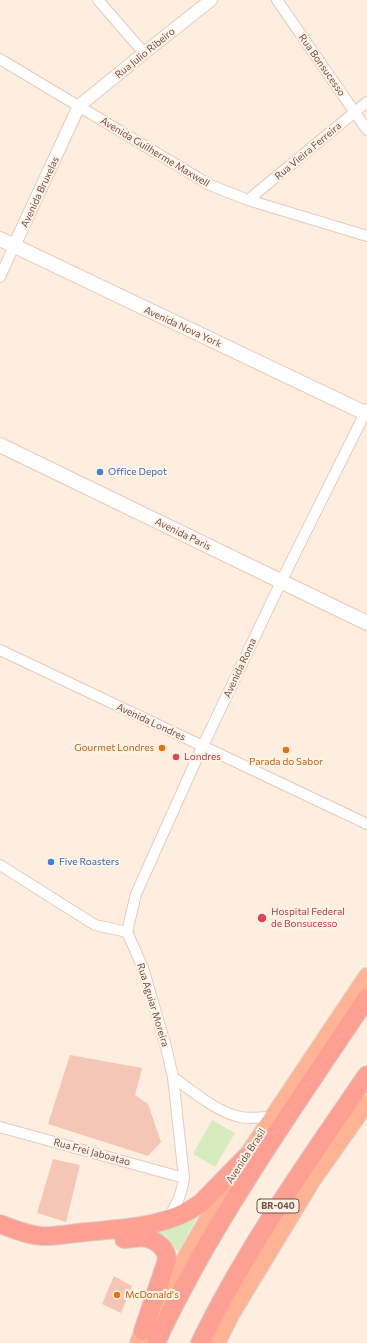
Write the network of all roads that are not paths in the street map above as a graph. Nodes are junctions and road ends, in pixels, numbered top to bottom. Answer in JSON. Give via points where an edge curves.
{"nodes":[{"id":1,"x":98,"y":0,"type":"edge"},
{"id":2,"x":211,"y":0,"type":"edge"},
{"id":3,"x":277,"y":0,"type":"edge"},
{"id":4,"x":144,"y":53,"type":"junction"},
{"id":5,"x":0,"y":59,"type":"edge"},
{"id":6,"x":367,"y":102,"type":"edge"},
{"id":7,"x":79,"y":106,"type":"junction"},
{"id":8,"x":355,"y":112,"type":"junction"},
{"id":9,"x":367,"y":130,"type":"edge"},
{"id":10,"x":248,"y":200,"type":"junction"},
{"id":11,"x":367,"y":236,"type":"edge"},
{"id":12,"x":0,"y":239,"type":"edge"},
{"id":13,"x":14,"y":246,"type":"junction"},
{"id":14,"x":0,"y":278,"type":"edge"},
{"id":15,"x":366,"y":412,"type":"edge"},
{"id":16,"x":0,"y":445,"type":"edge"},
{"id":17,"x":281,"y":582,"type":"junction"},
{"id":18,"x":367,"y":622,"type":"edge"},
{"id":19,"x":0,"y":650,"type":"edge"},
{"id":20,"x":203,"y":746,"type":"junction"},
{"id":21,"x":367,"y":824,"type":"edge"},
{"id":22,"x":0,"y":865,"type":"edge"},
{"id":23,"x":127,"y":932,"type":"junction"},
{"id":24,"x":367,"y":976,"type":"edge"},
{"id":25,"x":367,"y":998,"type":"edge"},
{"id":26,"x":367,"y":1075,"type":"edge"},
{"id":27,"x":173,"y":1078,"type":"junction"},
{"id":28,"x":367,"y":1103,"type":"edge"},
{"id":29,"x":272,"y":1117,"type":"junction"},
{"id":30,"x":0,"y":1127,"type":"edge"},
{"id":31,"x":246,"y":1157,"type":"junction"},
{"id":32,"x":184,"y":1178,"type":"junction"},
{"id":33,"x":166,"y":1220,"type":"junction"},
{"id":34,"x":0,"y":1224,"type":"edge"},
{"id":35,"x":0,"y":1235,"type":"edge"},
{"id":36,"x":145,"y":1339,"type":"edge"},
{"id":37,"x":200,"y":1343,"type":"edge"},
{"id":38,"x":217,"y":1343,"type":"edge"}],
"edges":[{"from":1,"to":4,"type":"street"},
{"from":2,"to":4,"type":"street","name":"Rua Julio Ribeiro"},
{"from":3,"to":8,"type":"street","name":"Rua Bonsucesso"},
{"from":4,"to":7,"type":"street","name":"Rua Julio Ribeiro"},
{"from":5,"to":7,"type":"street","name":"Avenida Guilherme Maxwell"},
{"from":6,"to":8,"type":"street","name":"Rua Vieira Ferreira"},
{"from":7,"to":10,"type":"street","name":"Avenida Guilherme Maxwell","via":[[210,185]]},
{"from":7,"to":13,"type":"street","name":"Avenida Bruxelas"},
{"from":8,"to":9,"type":"street","name":"Rua Bonsucesso"},
{"from":8,"to":10,"type":"street","name":"Rua Vieira Ferreira"},
{"from":10,"to":11,"type":"street","name":"Avenida Guilherme Maxwell"},
{"from":12,"to":13,"type":"main road","name":"Avenida Nova York"},
{"from":13,"to":14,"type":"street","name":"Avenida Bruxelas"},
{"from":13,"to":15,"type":"main road","name":"Avenida Nova York"},
{"from":15,"to":17,"type":"street","name":"Avenida Roma"},
{"from":16,"to":17,"type":"main road","name":"Avenida Paris"},
{"from":17,"to":18,"type":"main road","name":"Avenida Paris"},
{"from":17,"to":20,"type":"street","name":"Avenida Roma"},
{"from":19,"to":20,"type":"street","name":"Avenida Londres"},
{"from":20,"to":21,"type":"street","name":"Avenida Londres"},
{"from":20,"to":23,"type":"street","name":"Avenida Roma","via":[[136,894]]},
{"from":22,"to":23,"type":"street","via":[[95,925]]},
{"from":23,"to":27,"type":"street","name":"Rua Aguiar Moreira","via":[[143,968]]},
{"from":24,"to":29,"type":"highway","name":"Avenida Brasil"},
{"from":25,"to":36,"type":"highway","name":"Avenida Brasil","via":[[238,1194],[178,1298]]},
{"from":26,"to":37,"type":"highway","number":"BR-040","via":[[277,1208],[214,1313]]},
{"from":27,"to":29,"type":"street","via":[[231,1114],[248,1118]]},
{"from":27,"to":32,"type":"street","name":"Rua Aguiar Moreira"},
{"from":28,"to":38,"type":"highway","via":[[312,1181],[232,1313]]},
{"from":29,"to":31,"type":"highway","name":"Avenida Brasil"},
{"from":30,"to":32,"type":"street","name":"Rua Frei Jaboatao"},
{"from":31,"to":33,"type":"highway","via":[[201,1203]]},
{"from":31,"to":36,"type":"highway","name":"Avenida Brasil","via":[[224,1192]]},
{"from":32,"to":33,"type":"street","name":"Rua Aguiar Moreira","via":[[179,1201]]},
{"from":33,"to":34,"type":"highway","via":[[144,1226],[43,1236]]},
{"from":35,"to":36,"type":"highway","via":[[56,1244],[152,1238],[164,1249],[167,1260]]}]}
